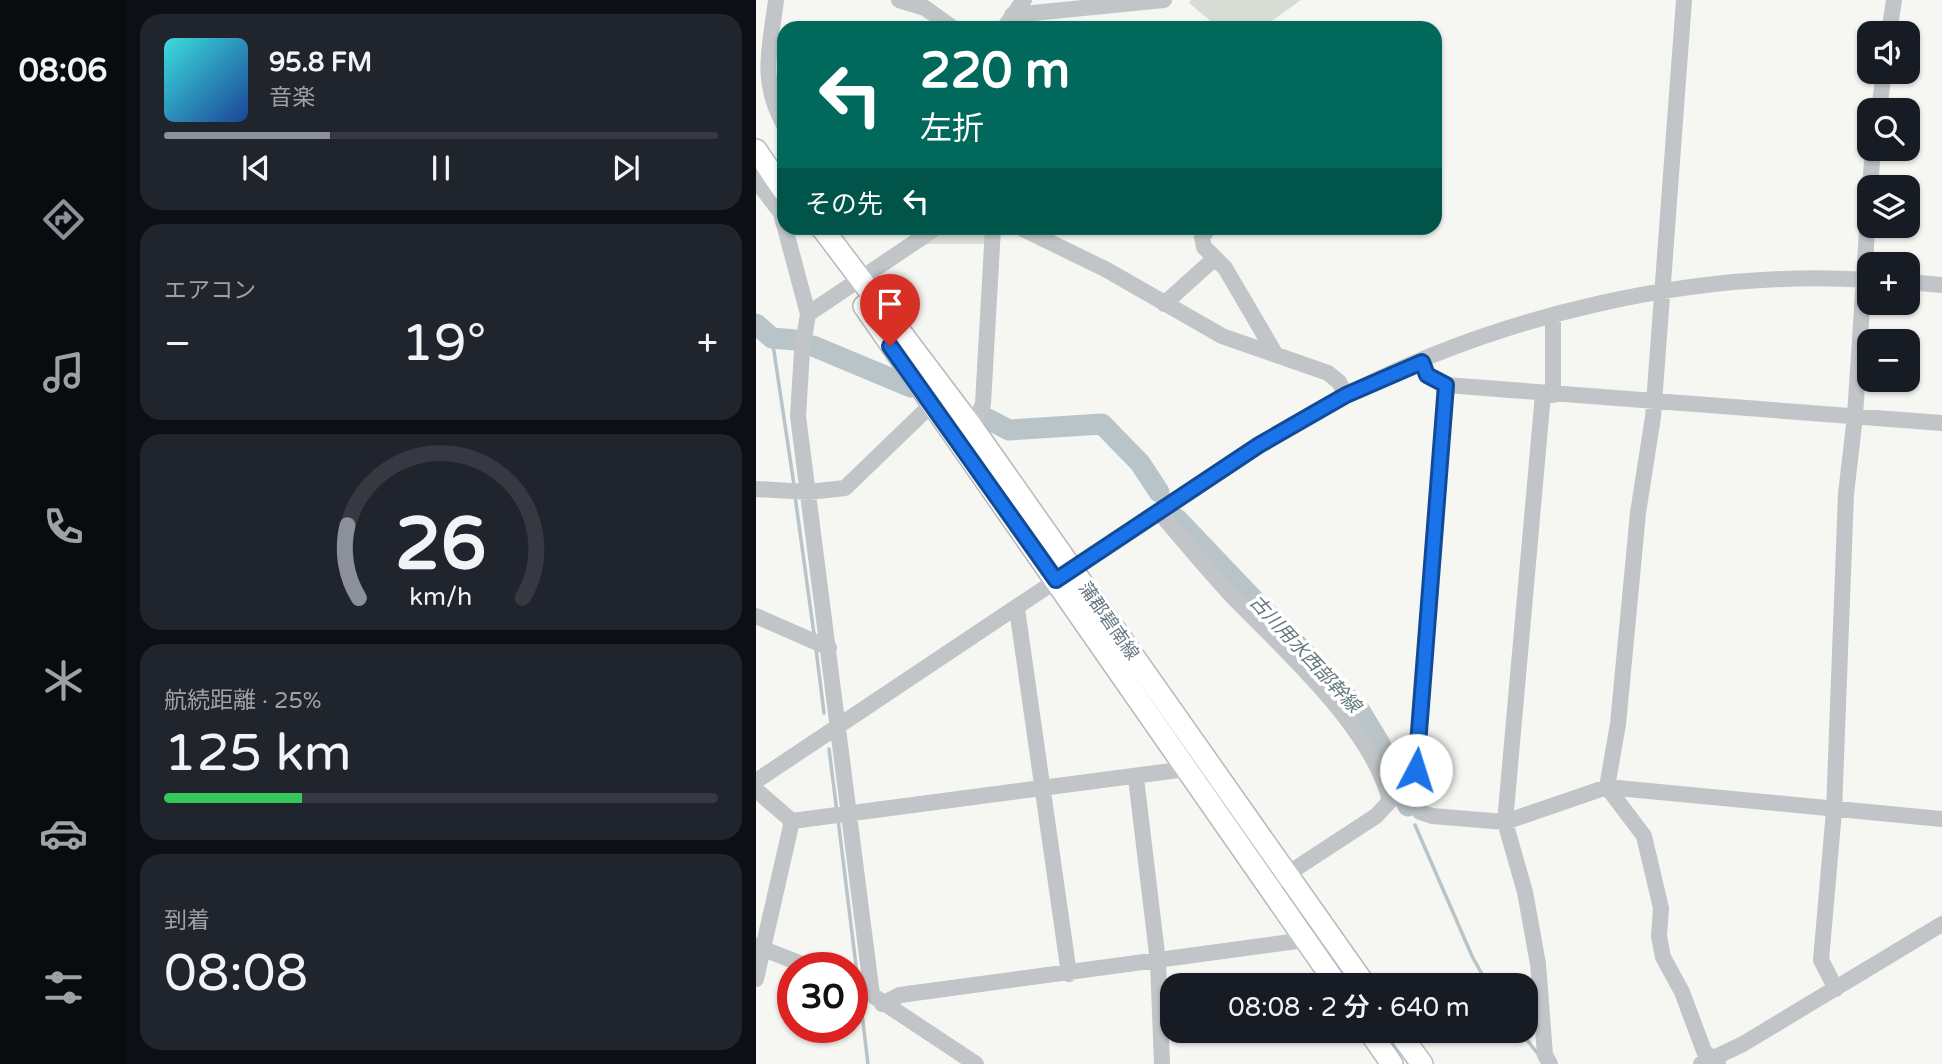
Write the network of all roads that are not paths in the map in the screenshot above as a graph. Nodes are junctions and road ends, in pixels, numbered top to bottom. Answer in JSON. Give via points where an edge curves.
{"nodes":[{"id":1,"x":776,"y":0,"type":"edge"},
{"id":2,"x":899,"y":0,"type":"edge"},
{"id":3,"x":1024,"y":0,"type":"edge"},
{"id":4,"x":1164,"y":0,"type":"edge"},
{"id":5,"x":1684,"y":0,"type":"edge"},
{"id":6,"x":1894,"y":0,"type":"edge"},
{"id":7,"x":943,"y":21,"type":"edge"},
{"id":8,"x":1009,"y":21,"type":"edge"},
{"id":9,"x":1015,"y":21,"type":"edge"},
{"id":10,"x":1891,"y":21,"type":"edge"},
{"id":11,"x":763,"y":93,"type":"edge"},
{"id":12,"x":777,"y":114,"type":"edge"},
{"id":13,"x":756,"y":141,"type":"edge"},
{"id":14,"x":756,"y":150,"type":"edge"},
{"id":15,"x":777,"y":169,"type":"edge"},
{"id":16,"x":756,"y":180,"type":"edge"},
{"id":17,"x":769,"y":194,"type":"edge"},
{"id":18,"x":786,"y":235,"type":"edge"},
{"id":19,"x":816,"y":235,"type":"edge"},
{"id":20,"x":826,"y":235,"type":"edge"},
{"id":21,"x":926,"y":235,"type":"edge"},
{"id":22,"x":993,"y":235,"type":"edge"},
{"id":23,"x":1035,"y":235,"type":"edge"},
{"id":24,"x":1204,"y":235,"type":"edge"},
{"id":25,"x":1215,"y":258,"type":"junction"},
{"id":26,"x":1857,"y":280,"type":"edge"},
{"id":27,"x":855,"y":282,"type":"junction"},
{"id":28,"x":1920,"y":283,"type":"edge"},
{"id":29,"x":1942,"y":285,"type":"edge"},
{"id":30,"x":1662,"y":294,"type":"junction"},
{"id":31,"x":1164,"y":304,"type":"junction"},
{"id":32,"x":808,"y":314,"type":"junction"},
{"id":33,"x":1863,"y":315,"type":"edge"},
{"id":34,"x":1553,"y":316,"type":"junction"},
{"id":35,"x":1276,"y":355,"type":"junction"},
{"id":36,"x":1422,"y":362,"type":"junction"},
{"id":37,"x":1446,"y":385,"type":"junction"},
{"id":38,"x":1548,"y":394,"type":"junction"},
{"id":39,"x":1346,"y":395,"type":"junction"},
{"id":40,"x":1654,"y":400,"type":"junction"},
{"id":41,"x":930,"y":406,"type":"junction"},
{"id":42,"x":1855,"y":416,"type":"junction"},
{"id":43,"x":1942,"y":423,"type":"edge"},
{"id":44,"x":970,"y":424,"type":"junction"},
{"id":45,"x":799,"y":492,"type":"junction"},
{"id":46,"x":758,"y":493,"type":"edge"},
{"id":47,"x":1159,"y":512,"type":"junction"},
{"id":48,"x":1065,"y":575,"type":"junction"},
{"id":49,"x":1017,"y":609,"type":"junction"},
{"id":50,"x":756,"y":616,"type":"edge"},
{"id":51,"x":826,"y":647,"type":"junction"},
{"id":52,"x":839,"y":726,"type":"junction"},
{"id":53,"x":1185,"y":769,"type":"junction"},
{"id":54,"x":1136,"y":778,"type":"junction"},
{"id":55,"x":756,"y":781,"type":"edge"},
{"id":56,"x":1044,"y":787,"type":"junction"},
{"id":57,"x":1607,"y":787,"type":"junction"},
{"id":58,"x":756,"y":790,"type":"edge"},
{"id":59,"x":1834,"y":811,"type":"junction"},
{"id":60,"x":842,"y":815,"type":"junction"},
{"id":61,"x":1942,"y":819,"type":"edge"},
{"id":62,"x":792,"y":821,"type":"junction"},
{"id":63,"x":1505,"y":821,"type":"junction"},
{"id":64,"x":1277,"y":881,"type":"junction"},
{"id":65,"x":1941,"y":926,"type":"edge"},
{"id":66,"x":1305,"y":940,"type":"junction"},
{"id":67,"x":760,"y":947,"type":"edge"},
{"id":68,"x":862,"y":952,"type":"edge"},
{"id":69,"x":777,"y":954,"type":"edge"},
{"id":70,"x":1158,"y":962,"type":"junction"},
{"id":71,"x":1328,"y":973,"type":"edge"},
{"id":72,"x":1355,"y":973,"type":"edge"},
{"id":73,"x":1069,"y":974,"type":"junction"},
{"id":74,"x":756,"y":979,"type":"edge"},
{"id":75,"x":1836,"y":989,"type":"junction"},
{"id":76,"x":868,"y":995,"type":"edge"},
{"id":77,"x":1377,"y":1043,"type":"edge"},
{"id":78,"x":1407,"y":1043,"type":"edge"},
{"id":79,"x":1712,"y":1063,"type":"edge"},
{"id":80,"x":976,"y":1064,"type":"edge"},
{"id":81,"x":1162,"y":1064,"type":"edge"},
{"id":82,"x":1392,"y":1064,"type":"edge"},
{"id":83,"x":1422,"y":1064,"type":"edge"},
{"id":84,"x":1550,"y":1064,"type":"edge"}],
"edges":[{"from":1,"to":11,"type":"street"},
{"from":2,"to":7,"type":"street","via":[[925,8]]},
{"from":3,"to":8,"type":"street"},
{"from":4,"to":9,"type":"street"},
{"from":5,"to":30,"type":"street"},
{"from":6,"to":10,"type":"street"},
{"from":11,"to":12,"type":"street"},
{"from":13,"to":15,"type":"main road"},
{"from":14,"to":17,"type":"main road"},
{"from":16,"to":17,"type":"street"},
{"from":18,"to":32,"type":"street"},
{"from":19,"to":27,"type":"main road","name":"蒲郡碧南線"},
{"from":20,"to":27,"type":"main road","name":"蒲郡碧南線"},
{"from":21,"to":27,"type":"street"},
{"from":22,"to":44,"type":"street","via":[[983,404]]},
{"from":23,"to":31,"type":"street"},
{"from":24,"to":25,"type":"street","via":[[1204,247]]},
{"from":25,"to":31,"type":"street"},
{"from":25,"to":35,"type":"street"},
{"from":26,"to":30,"type":"street","via":[[1766,281]]},
{"from":27,"to":32,"type":"street"},
{"from":27,"to":41,"type":"main road","name":"蒲郡碧南線"},
{"from":27,"to":44,"type":"main road","name":"蒲郡碧南線"},
{"from":28,"to":29,"type":"street"},
{"from":30,"to":34,"type":"street"},
{"from":30,"to":40,"type":"street"},
{"from":31,"to":35,"type":"street","via":[[1222,336]]},
{"from":32,"to":45,"type":"street","via":[[798,416]]},
{"from":33,"to":42,"type":"street"},
{"from":34,"to":36,"type":"street"},
{"from":34,"to":38,"type":"street"},
{"from":35,"to":39,"type":"street","via":[[1328,373]]},
{"from":36,"to":37,"type":"street","via":[[1427,375]]},
{"from":36,"to":39,"type":"street"},
{"from":37,"to":38,"type":"street"},
{"from":37,"to":63,"type":"street","via":[[1414,795],[1420,812],[1432,816]]},
{"from":38,"to":40,"type":"street"},
{"from":38,"to":63,"type":"street"},
{"from":39,"to":47,"type":"street","via":[[1259,445]]},
{"from":40,"to":42,"type":"street"},
{"from":40,"to":57,"type":"street"},
{"from":41,"to":45,"type":"street","via":[[845,488]]},
{"from":41,"to":48,"type":"main road","name":"蒲郡碧南線"},
{"from":42,"to":43,"type":"street"},
{"from":42,"to":59,"type":"street","via":[[1846,494]]},
{"from":44,"to":48,"type":"main road","name":"蒲郡碧南線"},
{"from":45,"to":46,"type":"street"},
{"from":45,"to":51,"type":"street"},
{"from":47,"to":48,"type":"street"},
{"from":47,"to":64,"type":"street","via":[[1216,580],[1339,708],[1385,782],[1390,802],[1376,816]]},
{"from":48,"to":49,"type":"street"},
{"from":48,"to":53,"type":"main road","name":"蒲郡碧南線"},
{"from":48,"to":64,"type":"main road","name":"蒲郡碧南線"},
{"from":49,"to":52,"type":"street"},
{"from":49,"to":56,"type":"street"},
{"from":50,"to":51,"type":"street"},
{"from":51,"to":52,"type":"street"},
{"from":52,"to":55,"type":"street"},
{"from":52,"to":60,"type":"street"},
{"from":53,"to":54,"type":"street"},
{"from":53,"to":64,"type":"main road","name":"蒲郡碧南線"},
{"from":54,"to":56,"type":"street"},
{"from":54,"to":70,"type":"street"},
{"from":56,"to":60,"type":"street"},
{"from":56,"to":73,"type":"street"},
{"from":57,"to":59,"type":"street"},
{"from":57,"to":63,"type":"street"},
{"from":57,"to":79,"type":"street","via":[[1644,836],[1661,908],[1663,957]]},
{"from":58,"to":62,"type":"street"},
{"from":59,"to":61,"type":"street"},
{"from":59,"to":75,"type":"street","via":[[1821,960]]},
{"from":60,"to":62,"type":"street"},
{"from":60,"to":68,"type":"street"},
{"from":62,"to":67,"type":"street"},
{"from":63,"to":84,"type":"street","via":[[1525,892],[1538,964],[1545,1055]]},
{"from":64,"to":66,"type":"main road","name":"蒲郡碧南線"},
{"from":64,"to":72,"type":"main road","name":"蒲郡碧南線"},
{"from":65,"to":75,"type":"street"},
{"from":66,"to":70,"type":"street"},
{"from":66,"to":71,"type":"main road","name":"蒲郡碧南線"},
{"from":67,"to":69,"type":"street"},
{"from":67,"to":74,"type":"street"},
{"from":70,"to":73,"type":"street"},
{"from":70,"to":81,"type":"street"},
{"from":73,"to":76,"type":"street"},
{"from":75,"to":79,"type":"street"},
{"from":76,"to":80,"type":"street"},
{"from":77,"to":82,"type":"main road"},
{"from":78,"to":83,"type":"main road"}]}
